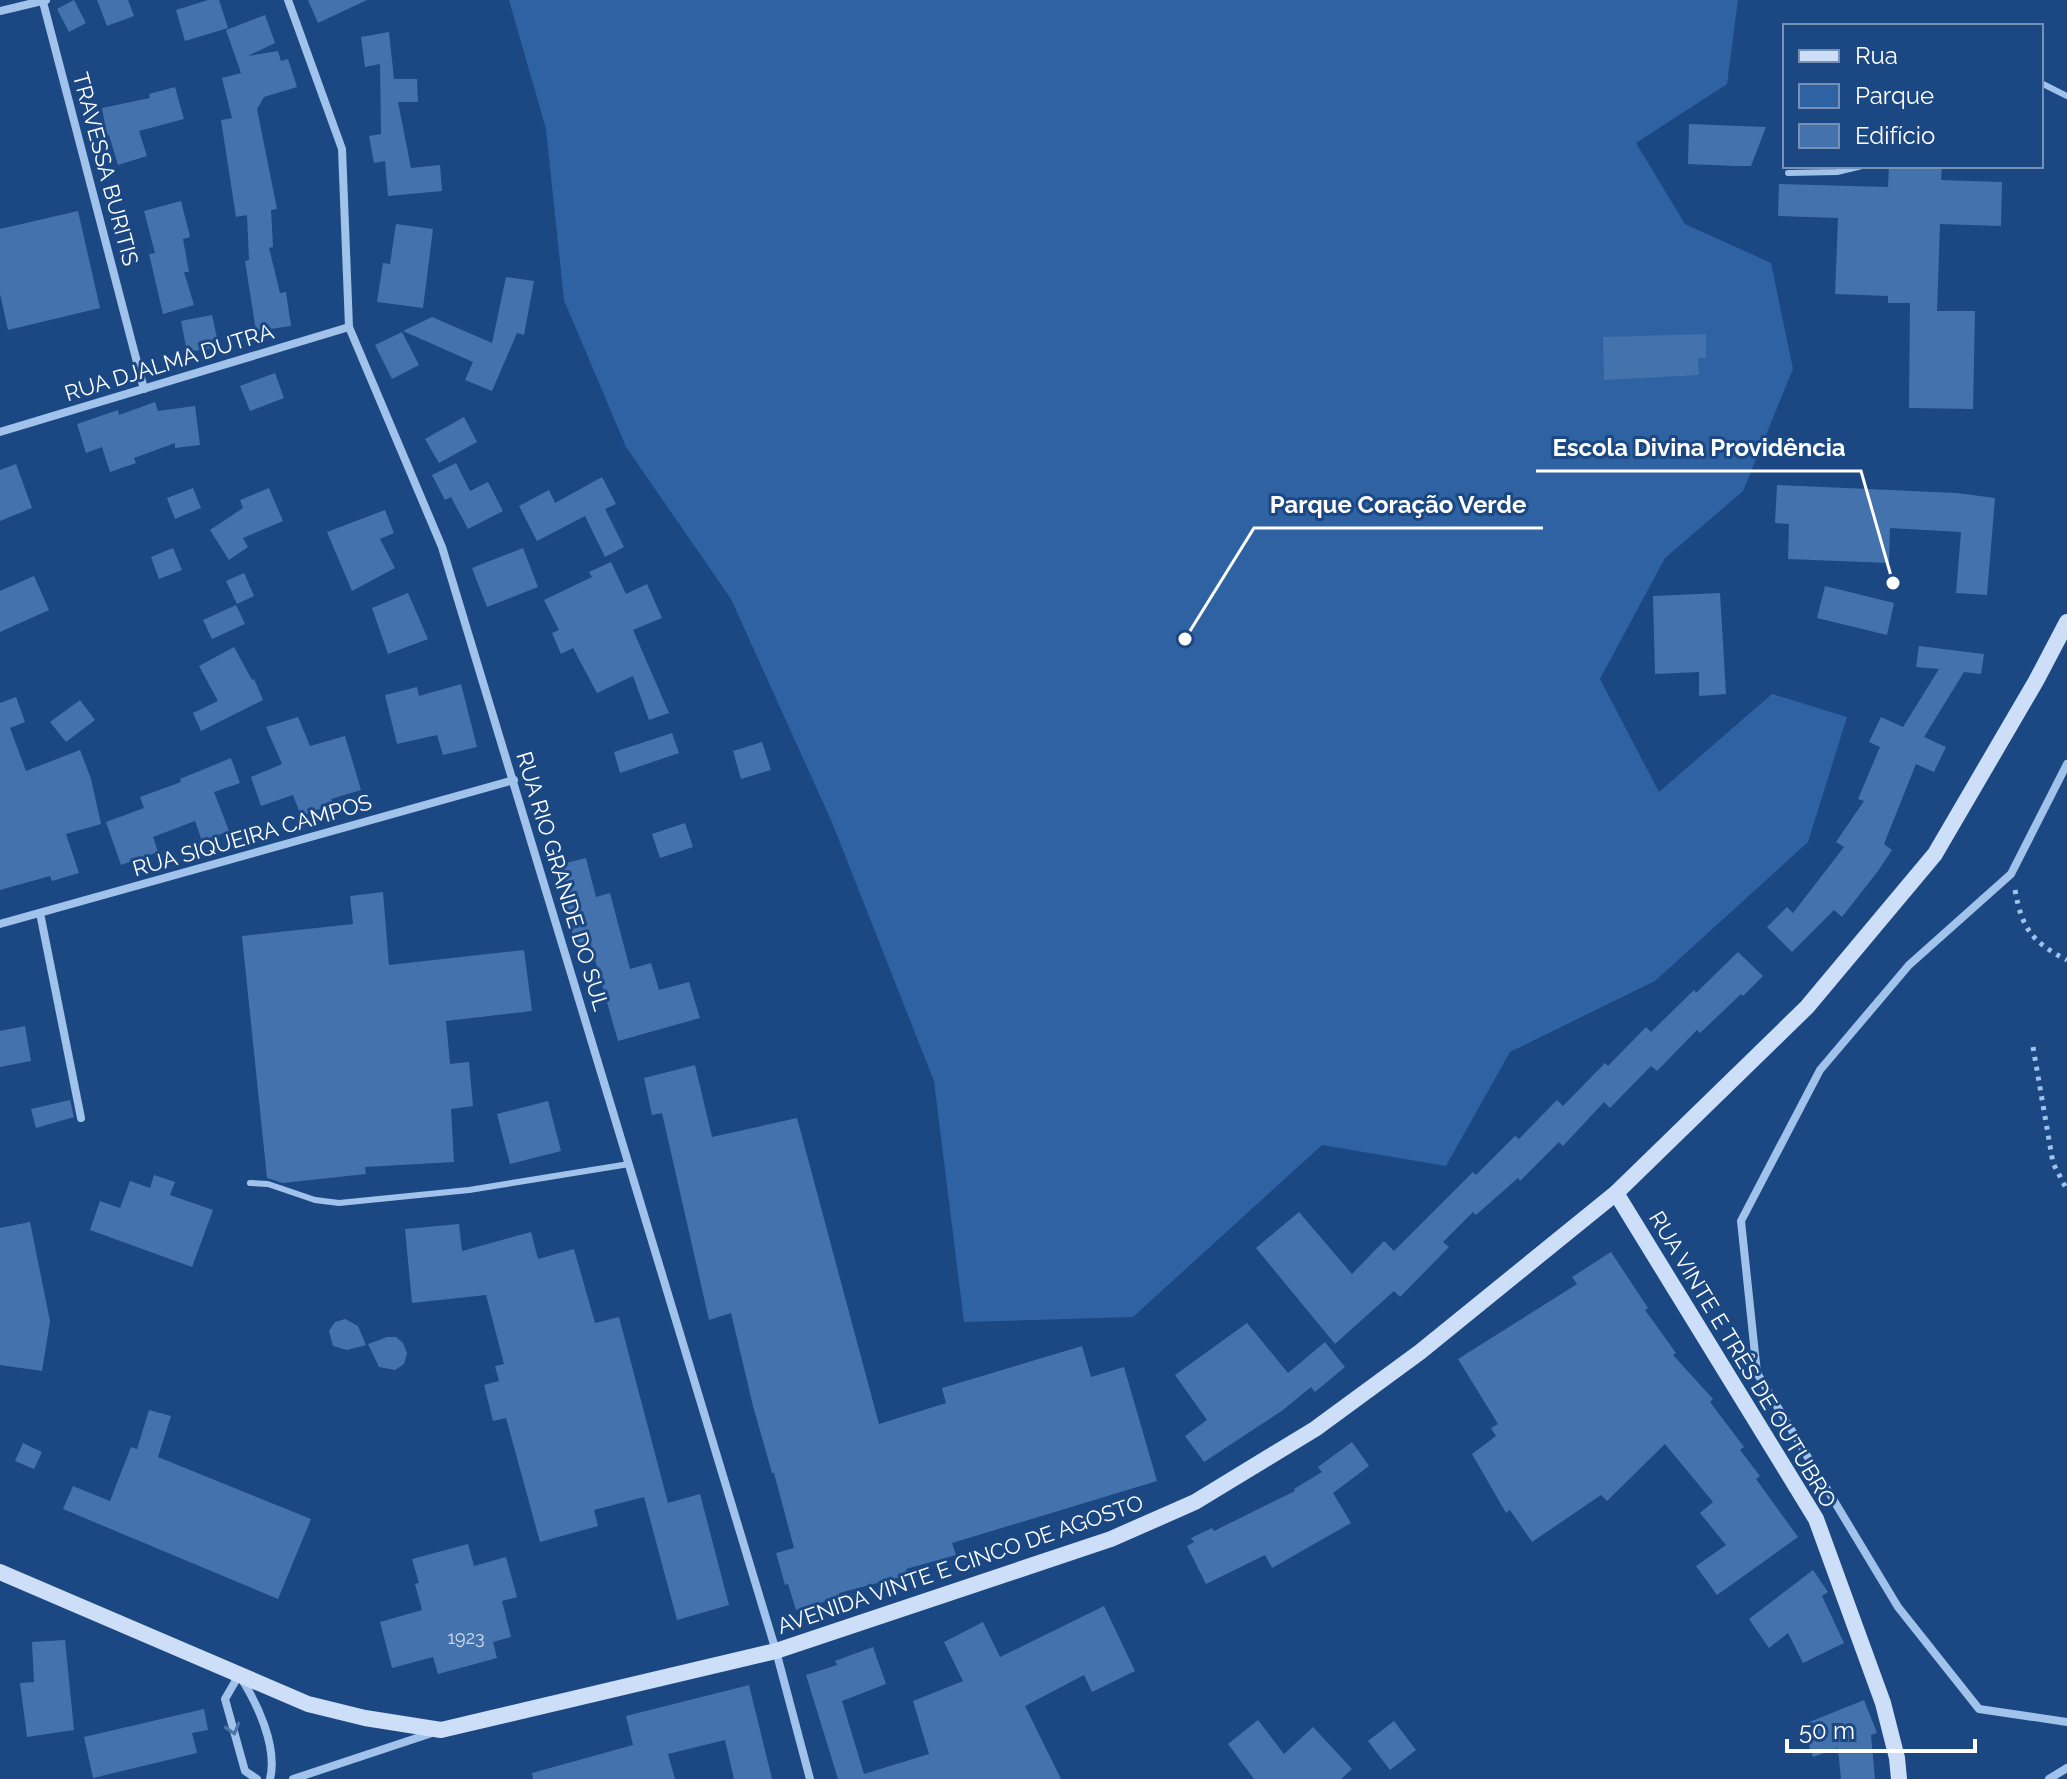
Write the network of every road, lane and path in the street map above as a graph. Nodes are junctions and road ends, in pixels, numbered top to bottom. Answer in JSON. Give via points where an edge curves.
{"nodes":[{"id":1,"x":288,"y":0,"type":"edge"},
{"id":2,"x":45,"y":1,"type":"edge"},
{"id":3,"x":0,"y":11,"type":"edge"},
{"id":4,"x":2043,"y":84,"type":"edge"},
{"id":5,"x":2067,"y":96,"type":"edge"},
{"id":6,"x":1854,"y":168,"type":"edge"},
{"id":7,"x":1788,"y":173,"type":"dead end"},
{"id":8,"x":349,"y":327,"type":"junction"},
{"id":9,"x":144,"y":389,"type":"junction"},
{"id":10,"x":0,"y":432,"type":"edge"},
{"id":11,"x":2067,"y":622,"type":"edge"},
{"id":12,"x":2067,"y":764,"type":"edge"},
{"id":13,"x":514,"y":780,"type":"junction"},
{"id":14,"x":2011,"y":874,"type":"junction"},
{"id":15,"x":40,"y":913,"type":"junction"},
{"id":16,"x":0,"y":924,"type":"edge"},
{"id":17,"x":2067,"y":960,"type":"edge"},
{"id":18,"x":2033,"y":1047,"type":"dead end"},
{"id":19,"x":81,"y":1118,"type":"dead end"},
{"id":20,"x":629,"y":1164,"type":"junction"},
{"id":21,"x":250,"y":1183,"type":"dead end"},
{"id":22,"x":2067,"y":1190,"type":"edge"},
{"id":23,"x":1616,"y":1193,"type":"junction"},
{"id":24,"x":0,"y":1572,"type":"edge"},
{"id":25,"x":776,"y":1651,"type":"junction"},
{"id":26,"x":239,"y":1675,"type":"junction"},
{"id":27,"x":2067,"y":1722,"type":"edge"},
{"id":28,"x":441,"y":1730,"type":"junction"},
{"id":29,"x":2067,"y":1768,"type":"edge"},
{"id":30,"x":257,"y":1779,"type":"edge"},
{"id":31,"x":270,"y":1779,"type":"edge"},
{"id":32,"x":293,"y":1779,"type":"edge"},
{"id":33,"x":810,"y":1779,"type":"edge"},
{"id":34,"x":1899,"y":1779,"type":"edge"},
{"id":35,"x":2049,"y":1779,"type":"edge"}],
"edges":[{"from":1,"to":8,"type":"street","name":"RUA RIO GRANDE DO SUL","via":[[342,149]]},
{"from":2,"to":3,"type":"street","name":"TRAVESSA BURITIS"},
{"from":2,"to":9,"type":"street","name":"TRAVESSA BURITIS"},
{"from":4,"to":5,"type":"lane"},
{"from":6,"to":7,"type":"lane"},
{"from":8,"to":9,"type":"street","name":"RUA DJALMA DUTRA"},
{"from":8,"to":13,"type":"street","name":"RUA RIO GRANDE DO SUL","via":[[442,547]]},
{"from":9,"to":10,"type":"street","name":"RUA DJALMA DUTRA"},
{"from":11,"to":23,"type":"main road","name":"AVENIDA VINTE E CINCO DE AGOSTO","via":[[1935,854],[1807,1007]]},
{"from":12,"to":14,"type":"street"},
{"from":13,"to":15,"type":"street","name":"RUA SIQUEIRA CAMPOS"},
{"from":13,"to":20,"type":"street","name":"RUA RIO GRANDE DO SUL"},
{"from":14,"to":17,"type":"path","via":[[2020,919],[2040,946]]},
{"from":14,"to":27,"type":"street","via":[[1909,965],[1820,1070],[1741,1221],[1757,1373],[1898,1607],[1979,1709]]},
{"from":15,"to":16,"type":"street","name":"RUA SIQUEIRA CAMPOS"},
{"from":15,"to":19,"type":"street"},
{"from":18,"to":22,"type":"path","via":[[2053,1163]]},
{"from":20,"to":21,"type":"lane","via":[[469,1190],[339,1203]]},
{"from":20,"to":25,"type":"street","name":"RUA RIO GRANDE DO SUL"},
{"from":23,"to":25,"type":"main road","name":"AVENIDA VINTE E CINCO DE AGOSTO","via":[[1409,1361],[1315,1429],[1195,1502],[1111,1539]]},
{"from":23,"to":34,"type":"main road","name":"RUA VINTE E TRÊS DE OUTUBRO","via":[[1816,1519],[1883,1703]]},
{"from":24,"to":26,"type":"main road","name":"AVENIDA VINTE E CINCO DE AGOSTO"},
{"from":25,"to":28,"type":"main road","name":"AVENIDA VINTE E CINCO DE AGOSTO"},
{"from":25,"to":33,"type":"street","name":"RUA RIO GRANDE DO SUL"},
{"from":26,"to":28,"type":"main road","name":"AVENIDA VINTE E CINCO DE AGOSTO","via":[[308,1704]]},
{"from":26,"to":30,"type":"street","one_way":true,"via":[[225,1699],[245,1771]]},
{"from":26,"to":31,"type":"street","via":[[256,1702],[274,1764]]},
{"from":28,"to":32,"type":"street"},
{"from":29,"to":35,"type":"street"}]}
